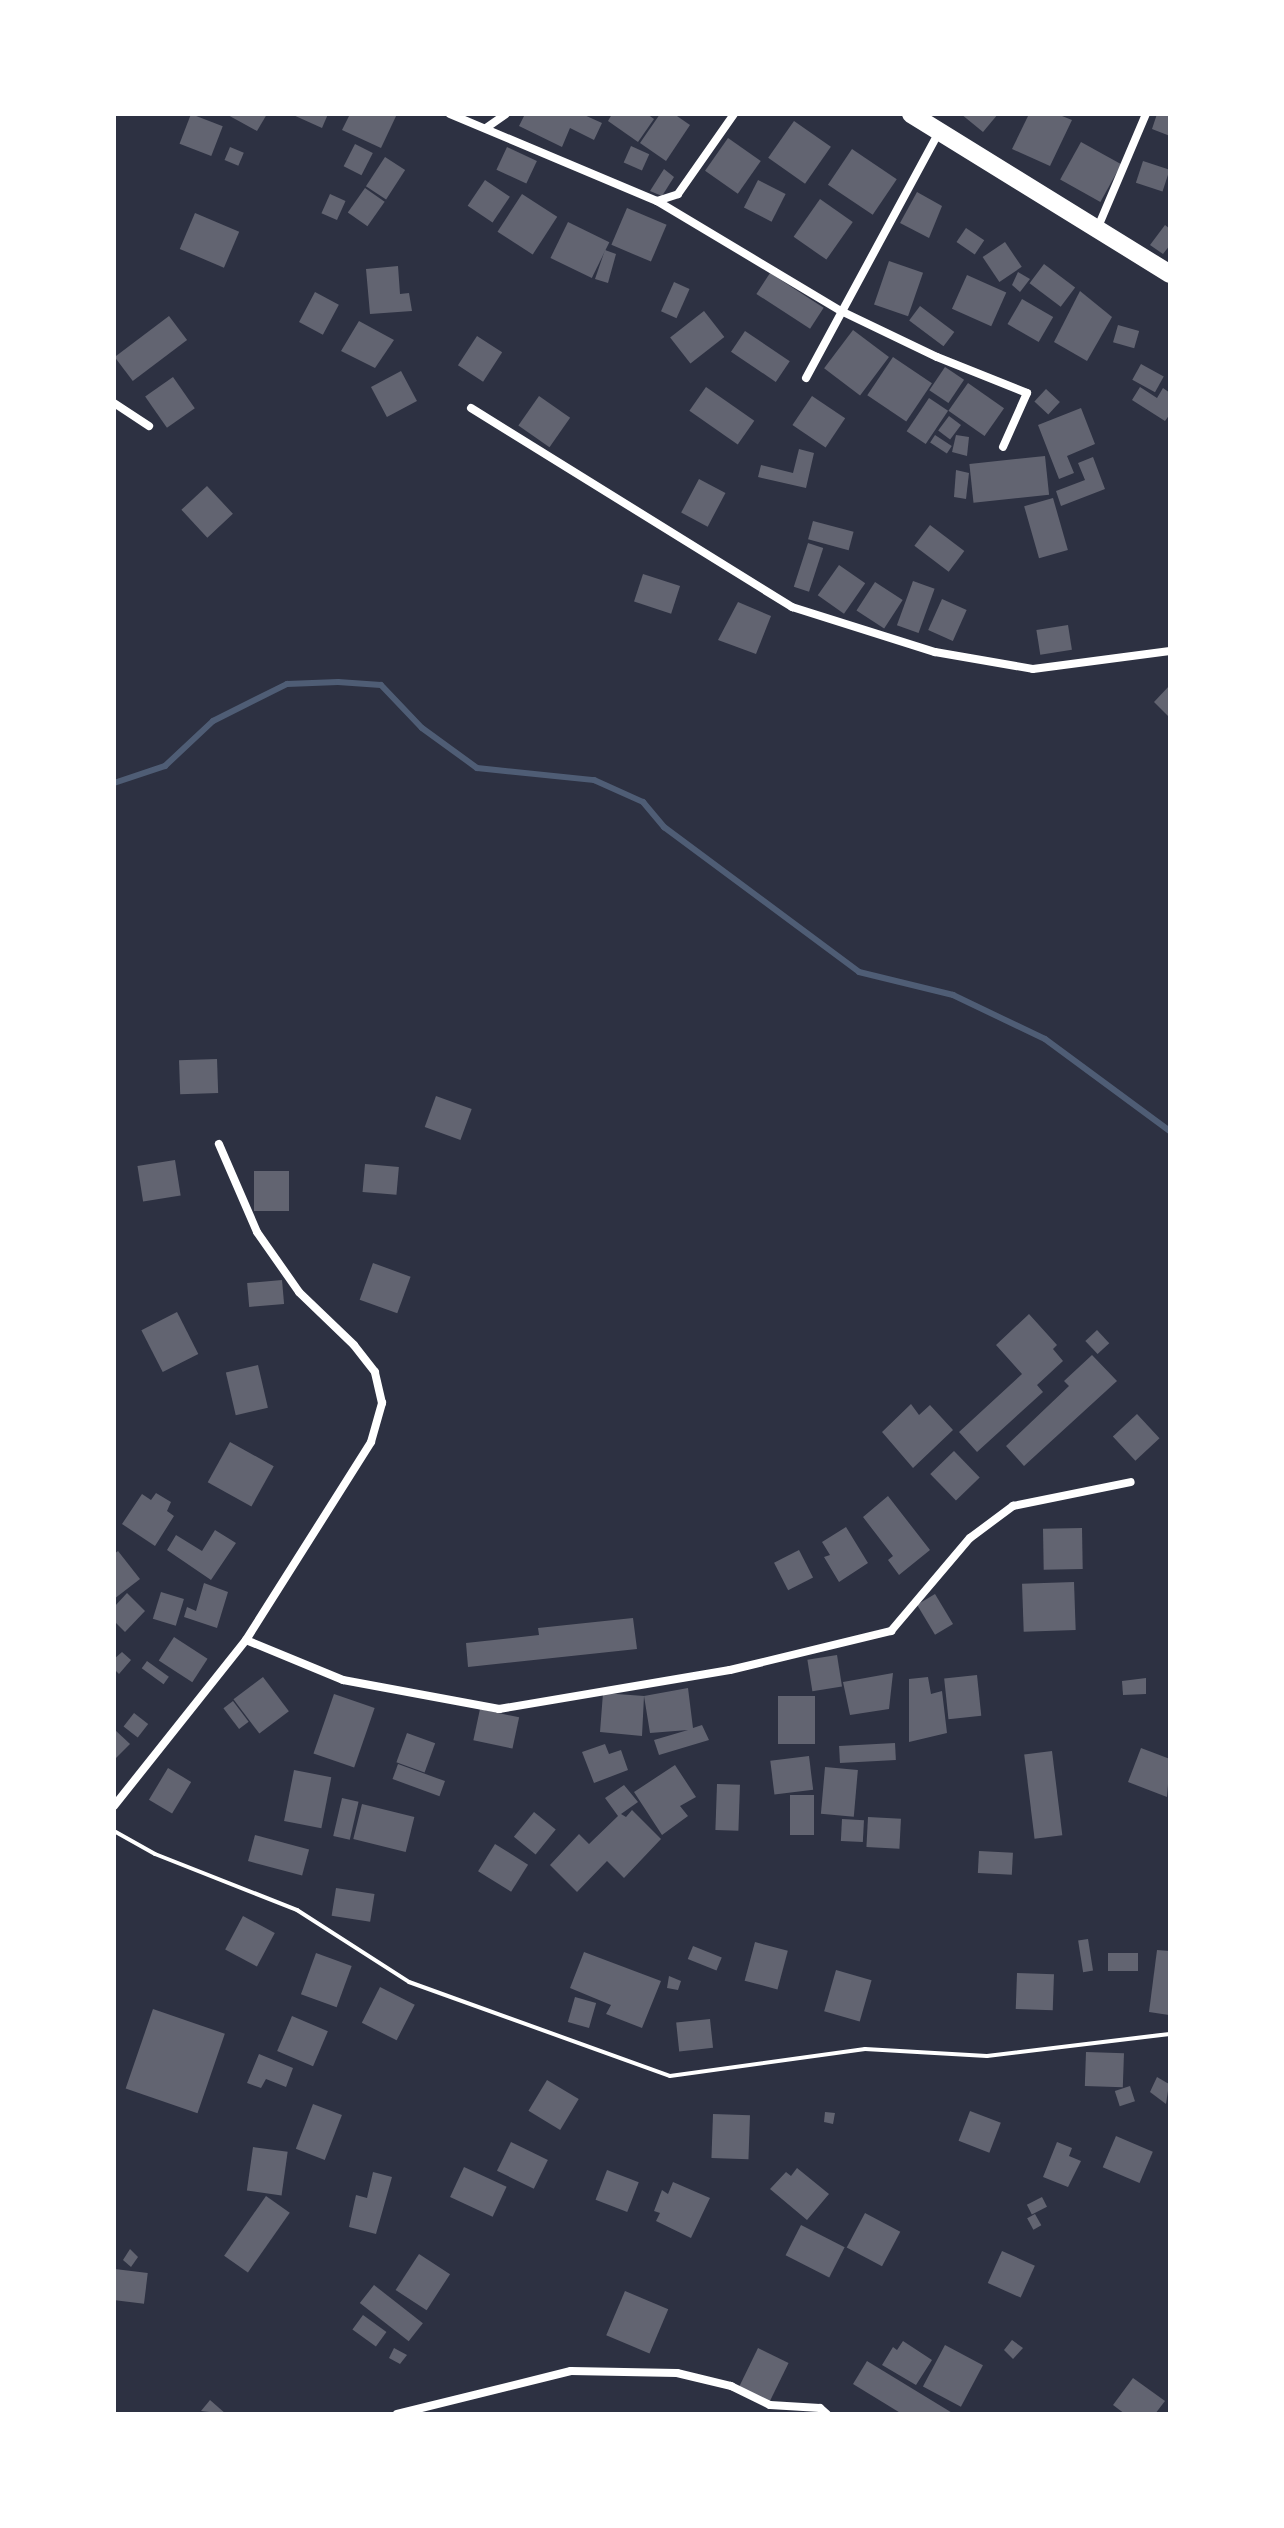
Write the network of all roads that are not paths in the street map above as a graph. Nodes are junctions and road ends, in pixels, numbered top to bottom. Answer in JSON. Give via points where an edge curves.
{"nodes":[{"id":1,"x":450,"y":114,"type":"edge"},
{"id":2,"x":506,"y":114,"type":"edge"},
{"id":3,"x":734,"y":114,"type":"edge"},
{"id":4,"x":911,"y":114,"type":"edge"},
{"id":5,"x":1146,"y":114,"type":"edge"},
{"id":6,"x":486,"y":128,"type":"junction"},
{"id":7,"x":940,"y":131,"type":"junction"},
{"id":8,"x":657,"y":201,"type":"junction"},
{"id":9,"x":1098,"y":227,"type":"junction"},
{"id":10,"x":1170,"y":274,"type":"edge"},
{"id":11,"x":841,"y":311,"type":"junction"},
{"id":12,"x":806,"y":378,"type":"dead end"},
{"id":13,"x":114,"y":403,"type":"edge"},
{"id":14,"x":471,"y":408,"type":"dead end"},
{"id":15,"x":149,"y":426,"type":"dead end"},
{"id":16,"x":1003,"y":447,"type":"dead end"},
{"id":17,"x":1170,"y":651,"type":"edge"},
{"id":18,"x":219,"y":1144,"type":"dead end"},
{"id":19,"x":1131,"y":1482,"type":"dead end"},
{"id":20,"x":246,"y":1640,"type":"junction"},
{"id":21,"x":114,"y":1806,"type":"edge"},
{"id":22,"x":397,"y":2414,"type":"edge"},
{"id":23,"x":827,"y":2414,"type":"edge"}],
"edges":[{"from":1,"to":6,"type":"street"},
{"from":2,"to":6,"type":"street"},
{"from":3,"to":8,"type":"street","via":[[678,194]]},
{"from":4,"to":7,"type":"main road"},
{"from":5,"to":9,"type":"street"},
{"from":6,"to":8,"type":"street"},
{"from":7,"to":9,"type":"main road"},
{"from":7,"to":11,"type":"street"},
{"from":8,"to":11,"type":"street"},
{"from":9,"to":10,"type":"main road"},
{"from":11,"to":12,"type":"street"},
{"from":11,"to":16,"type":"street","via":[[1027,393]]},
{"from":13,"to":15,"type":"street"},
{"from":14,"to":17,"type":"street","via":[[792,607],[935,652],[1033,669]]},
{"from":18,"to":20,"type":"street","via":[[257,1232],[299,1292],[375,1372],[382,1403],[371,1442]]},
{"from":19,"to":20,"type":"street","via":[[1013,1506],[970,1538],[891,1631],[730,1670],[499,1709],[343,1680]]},
{"from":20,"to":21,"type":"street"},
{"from":22,"to":23,"type":"street","via":[[571,2371],[677,2373],[731,2386],[770,2405],[820,2408]]}]}
